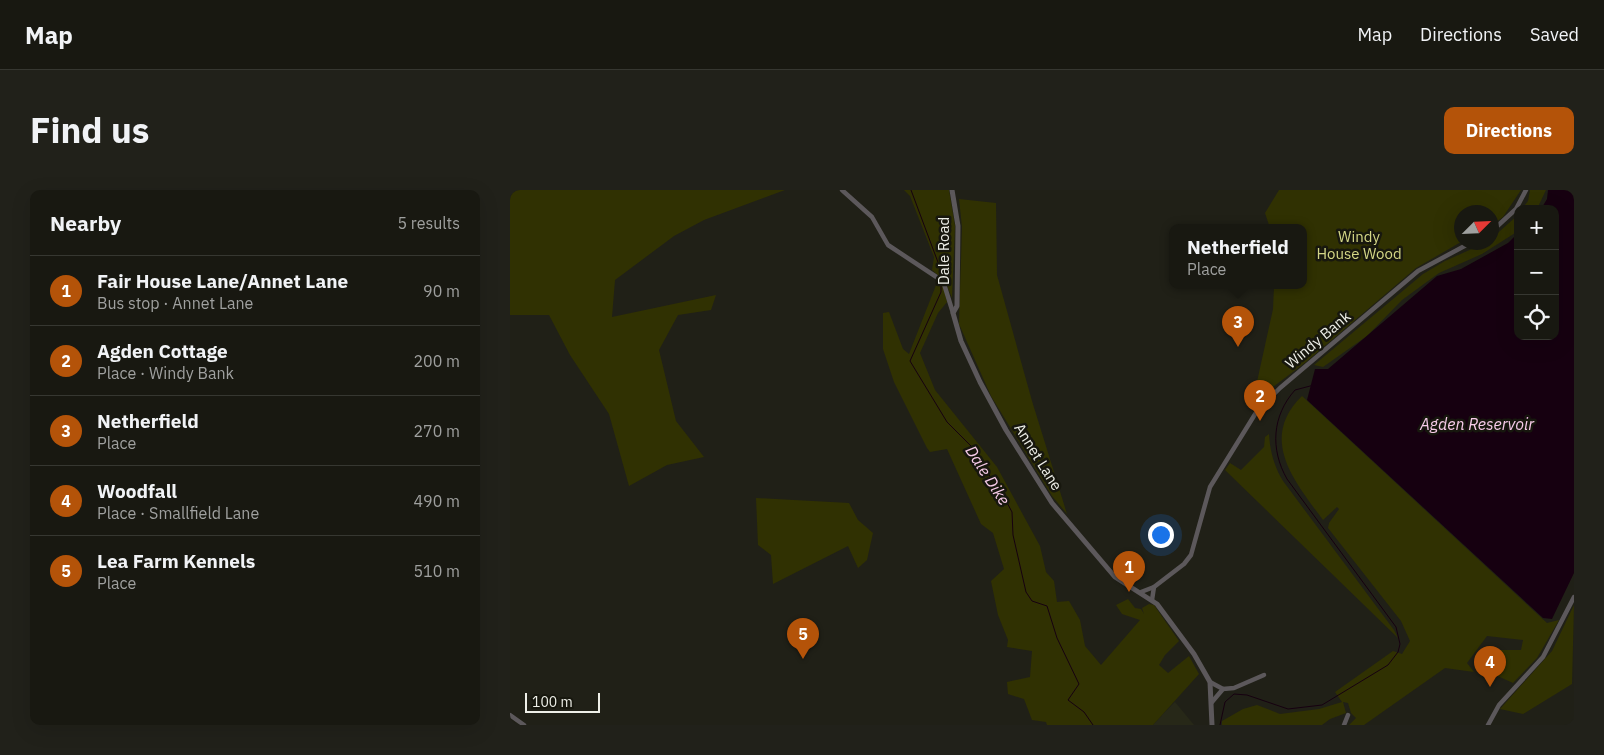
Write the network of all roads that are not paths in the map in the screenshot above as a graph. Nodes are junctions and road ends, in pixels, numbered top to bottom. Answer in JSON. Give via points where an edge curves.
{"nodes":[{"id":1,"x":842,"y":190,"type":"edge"},
{"id":2,"x":952,"y":190,"type":"edge"},
{"id":3,"x":1526,"y":190,"type":"edge"},
{"id":4,"x":1499,"y":225,"type":"edge"},
{"id":5,"x":1457,"y":250,"type":"edge"},
{"id":6,"x":954,"y":313,"type":"junction"},
{"id":7,"x":1154,"y":587,"type":"junction"},
{"id":8,"x":1139,"y":591,"type":"junction"},
{"id":9,"x":1574,"y":597,"type":"edge"},
{"id":10,"x":1152,"y":600,"type":"junction"},
{"id":11,"x":1264,"y":675,"type":"dead end"},
{"id":12,"x":1210,"y":682,"type":"junction"},
{"id":13,"x":1223,"y":689,"type":"junction"},
{"id":14,"x":1212,"y":702,"type":"junction"},
{"id":15,"x":510,"y":715,"type":"edge"},
{"id":16,"x":1348,"y":715,"type":"dead end"},
{"id":17,"x":524,"y":725,"type":"edge"},
{"id":18,"x":1212,"y":725,"type":"edge"},
{"id":19,"x":1344,"y":725,"type":"edge"},
{"id":20,"x":1488,"y":725,"type":"edge"}],
"edges":[{"from":1,"to":6,"type":"street","via":[[872,217],[888,245],[944,284]]},
{"from":2,"to":6,"type":"street","name":"Dale Road","via":[[958,226],[957,306]]},
{"from":3,"to":4,"type":"street","via":[[1516,209]]},
{"from":5,"to":7,"type":"street","name":"Windy Bank","via":[[1418,271],[1261,407],[1249,421],[1234,452],[1210,487],[1191,555]]},
{"from":6,"to":8,"type":"street","name":"Annet Lane","via":[[961,341],[980,382],[1052,503],[1104,566],[1115,577]]},
{"from":7,"to":8,"type":"street","name":"Windy Bank"},
{"from":7,"to":10,"type":"street"},
{"from":8,"to":10,"type":"street","name":"Annet Lane"},
{"from":9,"to":20,"type":"street","via":[[1543,658],[1499,705]]},
{"from":10,"to":12,"type":"street","name":"Annet Lane","via":[[1186,642]]},
{"from":11,"to":13,"type":"street","via":[[1234,688]]},
{"from":12,"to":13,"type":"street"},
{"from":12,"to":14,"type":"street"},
{"from":13,"to":14,"type":"street"},
{"from":14,"to":18,"type":"street"},
{"from":15,"to":17,"type":"street"},
{"from":16,"to":19,"type":"street"}]}
